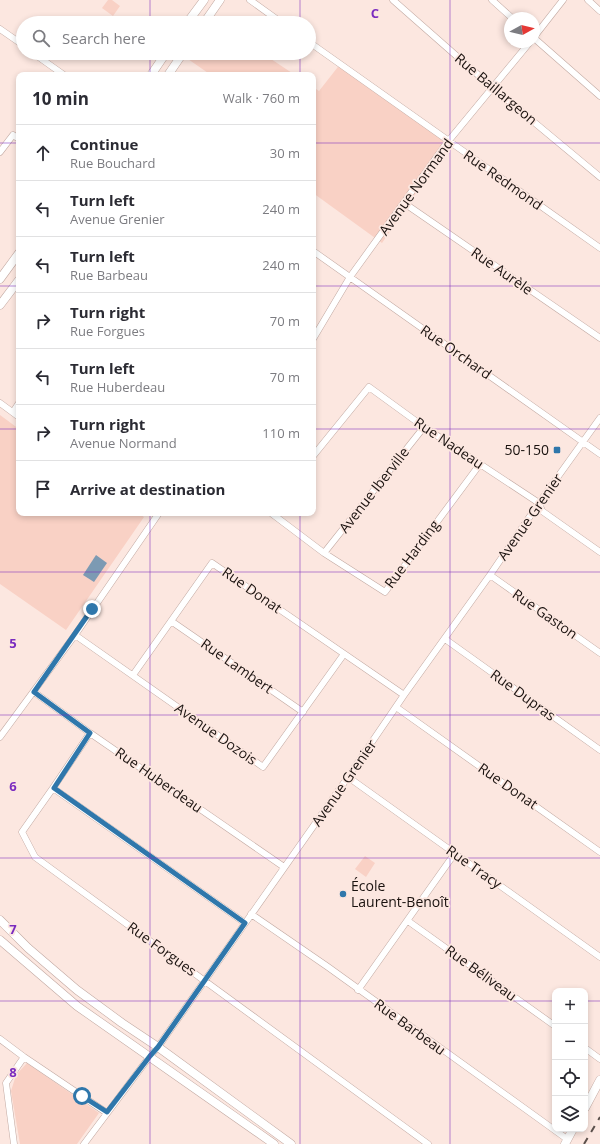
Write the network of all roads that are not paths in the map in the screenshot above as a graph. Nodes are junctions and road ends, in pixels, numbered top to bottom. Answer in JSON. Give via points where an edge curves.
{"nodes":[{"id":1,"x":204,"y":0,"type":"edge"},
{"id":2,"x":220,"y":0,"type":"edge"},
{"id":3,"x":250,"y":0,"type":"edge"},
{"id":4,"x":393,"y":0,"type":"edge"},
{"id":5,"x":492,"y":0,"type":"edge"},
{"id":6,"x":563,"y":0,"type":"edge"},
{"id":7,"x":588,"y":0,"type":"edge"},
{"id":8,"x":600,"y":11,"type":"edge"},
{"id":9,"x":505,"y":12,"type":"edge"},
{"id":10,"x":192,"y":16,"type":"edge"},
{"id":11,"x":209,"y":16,"type":"edge"},
{"id":12,"x":272,"y":16,"type":"edge"},
{"id":13,"x":0,"y":29,"type":"edge"},
{"id":14,"x":540,"y":30,"type":"edge"},
{"id":15,"x":16,"y":40,"type":"edge"},
{"id":16,"x":540,"y":43,"type":"edge"},
{"id":17,"x":316,"y":47,"type":"edge"},
{"id":18,"x":525,"y":48,"type":"edge"},
{"id":19,"x":44,"y":60,"type":"edge"},
{"id":20,"x":161,"y":60,"type":"edge"},
{"id":21,"x":178,"y":60,"type":"edge"},
{"id":22,"x":60,"y":72,"type":"edge"},
{"id":23,"x":152,"y":72,"type":"edge"},
{"id":24,"x":170,"y":72,"type":"edge"},
{"id":25,"x":493,"y":88,"type":"junction"},
{"id":26,"x":600,"y":96,"type":"edge"},
{"id":27,"x":16,"y":137,"type":"edge"},
{"id":28,"x":448,"y":141,"type":"junction"},
{"id":29,"x":0,"y":152,"type":"edge"},
{"id":30,"x":600,"y":177,"type":"edge"},
{"id":31,"x":404,"y":203,"type":"junction"},
{"id":32,"x":600,"y":248,"type":"edge"},
{"id":33,"x":316,"y":253,"type":"edge"},
{"id":34,"x":16,"y":257,"type":"edge"},
{"id":35,"x":350,"y":278,"type":"junction"},
{"id":36,"x":0,"y":279,"type":"edge"},
{"id":37,"x":16,"y":284,"type":"edge"},
{"id":38,"x":0,"y":304,"type":"edge"},
{"id":39,"x":316,"y":334,"type":"edge"},
{"id":40,"x":600,"y":338,"type":"edge"},
{"id":41,"x":0,"y":404,"type":"edge"},
{"id":42,"x":16,"y":408,"type":"edge"},
{"id":43,"x":13,"y":412,"type":"junction"},
{"id":44,"x":16,"y":414,"type":"edge"},
{"id":45,"x":600,"y":418,"type":"edge"},
{"id":46,"x":424,"y":427,"type":"junction"},
{"id":47,"x":584,"y":442,"type":"junction"},
{"id":48,"x":316,"y":452,"type":"edge"},
{"id":49,"x":600,"y":454,"type":"edge"},
{"id":50,"x":480,"y":464,"type":"junction"},
{"id":51,"x":539,"y":503,"type":"junction"},
{"id":52,"x":156,"y":516,"type":"edge"},
{"id":53,"x":275,"y":516,"type":"edge"},
{"id":54,"x":600,"y":552,"type":"edge"},
{"id":55,"x":324,"y":553,"type":"junction"},
{"id":56,"x":490,"y":575,"type":"junction"},
{"id":57,"x":171,"y":620,"type":"junction"},
{"id":58,"x":75,"y":635,"type":"junction"},
{"id":59,"x":445,"y":639,"type":"junction"},
{"id":60,"x":600,"y":653,"type":"edge"},
{"id":61,"x":344,"y":654,"type":"junction"},
{"id":62,"x":133,"y":675,"type":"junction"},
{"id":63,"x":34,"y":692,"type":"junction"},
{"id":64,"x":404,"y":695,"type":"junction"},
{"id":65,"x":396,"y":707,"type":"junction"},
{"id":66,"x":303,"y":712,"type":"junction"},
{"id":67,"x":90,"y":733,"type":"junction"},
{"id":68,"x":0,"y":737,"type":"edge"},
{"id":69,"x":600,"y":750,"type":"edge"},
{"id":70,"x":348,"y":777,"type":"junction"},
{"id":71,"x":54,"y":788,"type":"junction"},
{"id":72,"x":600,"y":852,"type":"edge"},
{"id":73,"x":455,"y":854,"type":"junction"},
{"id":74,"x":284,"y":867,"type":"junction"},
{"id":75,"x":251,"y":914,"type":"junction"},
{"id":76,"x":0,"y":920,"type":"edge"},
{"id":77,"x":408,"y":920,"type":"junction"},
{"id":78,"x":245,"y":923,"type":"junction"},
{"id":79,"x":0,"y":940,"type":"edge"},
{"id":80,"x":600,"y":957,"type":"edge"},
{"id":81,"x":205,"y":980,"type":"junction"},
{"id":82,"x":358,"y":990,"type":"junction"},
{"id":83,"x":552,"y":1024,"type":"edge"},
{"id":84,"x":0,"y":1039,"type":"edge"},
{"id":85,"x":158,"y":1047,"type":"junction"},
{"id":86,"x":588,"y":1050,"type":"edge"},
{"id":87,"x":150,"y":1056,"type":"junction"},
{"id":88,"x":24,"y":1057,"type":"junction"},
{"id":89,"x":600,"y":1059,"type":"edge"},
{"id":90,"x":600,"y":1080,"type":"edge"},
{"id":91,"x":588,"y":1102,"type":"edge"},
{"id":92,"x":107,"y":1112,"type":"junction"},
{"id":93,"x":571,"y":1132,"type":"edge"},
{"id":94,"x":566,"y":1142,"type":"edge"},
{"id":95,"x":14,"y":1144,"type":"edge"},
{"id":96,"x":84,"y":1144,"type":"edge"},
{"id":97,"x":274,"y":1144,"type":"edge"},
{"id":98,"x":291,"y":1144,"type":"edge"},
{"id":99,"x":428,"y":1144,"type":"edge"}],
"edges":[{"from":1,"to":10,"type":"main road"},
{"from":2,"to":11,"type":"main road"},
{"from":3,"to":12,"type":"street"},
{"from":4,"to":25,"type":"street","name":"Rue Baillargeon"},
{"from":5,"to":9,"type":"street"},
{"from":6,"to":14,"type":"street"},
{"from":7,"to":8,"type":"street"},
{"from":13,"to":15,"type":"street"},
{"from":16,"to":26,"type":"street"},
{"from":17,"to":28,"type":"street","name":"Rue Redmond"},
{"from":18,"to":25,"type":"street","name":"Avenue Normand"},
{"from":19,"to":22,"type":"street"},
{"from":20,"to":23,"type":"main road"},
{"from":21,"to":24,"type":"main road"},
{"from":25,"to":28,"type":"street","name":"Avenue Normand"},
{"from":25,"to":30,"type":"street","name":"Rue Baillargeon"},
{"from":27,"to":29,"type":"street","via":[[13,135]]},
{"from":28,"to":31,"type":"street","name":"Avenue Normand"},
{"from":28,"to":32,"type":"street","name":"Rue Redmond"},
{"from":31,"to":35,"type":"street","name":"Avenue Normand"},
{"from":31,"to":40,"type":"street","name":"Rue Aurèle"},
{"from":33,"to":35,"type":"street","name":"Rue Orchard"},
{"from":34,"to":36,"type":"main road"},
{"from":35,"to":39,"type":"street","name":"Avenue Normand"},
{"from":35,"to":47,"type":"street","name":"Rue Orchard"},
{"from":37,"to":38,"type":"main road"},
{"from":41,"to":43,"type":"street"},
{"from":42,"to":43,"type":"street"},
{"from":43,"to":44,"type":"street"},
{"from":45,"to":47,"type":"street","name":"Avenue Grenier"},
{"from":46,"to":48,"type":"street","name":"Rue Nadeau","via":[[369,387]]},
{"from":46,"to":50,"type":"street","name":"Rue Nadeau"},
{"from":46,"to":55,"type":"street","name":"Avenue Iberville"},
{"from":47,"to":49,"type":"street","name":"Rue Orchard"},
{"from":47,"to":51,"type":"street","name":"Avenue Grenier"},
{"from":50,"to":51,"type":"street","name":"Rue Nadeau"},
{"from":50,"to":55,"type":"street","name":"Rue Harding","via":[[384,592]]},
{"from":51,"to":54,"type":"street","name":"Rue Nadeau","via":[[542,511]]},
{"from":51,"to":56,"type":"street","name":"Avenue Grenier"},
{"from":52,"to":58,"type":"street"},
{"from":53,"to":55,"type":"street","name":"Rue Harding"},
{"from":56,"to":59,"type":"street","name":"Avenue Grenier"},
{"from":56,"to":60,"type":"street","name":"Rue Gaston"},
{"from":57,"to":61,"type":"street","name":"Rue Donat","via":[[212,563]]},
{"from":57,"to":62,"type":"street","name":"Rue Donat"},
{"from":57,"to":66,"type":"street","name":"Rue Lambert"},
{"from":58,"to":62,"type":"street","name":"Avenue Dozois"},
{"from":58,"to":63,"type":"street"},
{"from":59,"to":64,"type":"street","name":"Avenue Grenier"},
{"from":59,"to":69,"type":"street","name":"Rue Dupras"},
{"from":61,"to":64,"type":"street","name":"Rue Donat"},
{"from":61,"to":66,"type":"street","name":"Avenue Dozois"},
{"from":62,"to":66,"type":"street","name":"Avenue Dozois","via":[[263,767]]},
{"from":63,"to":67,"type":"street","name":"Rue Huberdeau"},
{"from":63,"to":68,"type":"street"},
{"from":64,"to":65,"type":"street","name":"Avenue Grenier"},
{"from":65,"to":70,"type":"street","name":"Avenue Grenier"},
{"from":65,"to":72,"type":"street","name":"Rue Donat"},
{"from":67,"to":71,"type":"street","name":"Rue Forgues"},
{"from":67,"to":74,"type":"street","name":"Rue Huberdeau"},
{"from":70,"to":73,"type":"street","name":"Rue Tracy"},
{"from":70,"to":74,"type":"street","name":"Avenue Grenier"},
{"from":71,"to":78,"type":"street"},
{"from":71,"to":81,"type":"street","name":"Rue Forgues","via":[[22,832],[35,857]]},
{"from":73,"to":77,"type":"street"},
{"from":73,"to":80,"type":"street","name":"Rue Tracy"},
{"from":74,"to":75,"type":"street","name":"Avenue Grenier"},
{"from":75,"to":78,"type":"street","name":"Avenue Grenier"},
{"from":75,"to":82,"type":"street","name":"Rue Barbeau"},
{"from":76,"to":85,"type":"main road","via":[[77,990]]},
{"from":77,"to":82,"type":"street"},
{"from":77,"to":83,"type":"street","name":"Rue Béliveau"},
{"from":78,"to":81,"type":"street","name":"Avenue Grenier"},
{"from":79,"to":87,"type":"main road","via":[[77,1006]]},
{"from":81,"to":85,"type":"street","name":"Avenue Grenier"},
{"from":81,"to":99,"type":"street","name":"Rue Forgues"},
{"from":82,"to":94,"type":"street","name":"Rue Barbeau"},
{"from":84,"to":88,"type":"street"},
{"from":85,"to":87,"type":"street","name":"Avenue Grenier"},
{"from":85,"to":98,"type":"main road"},
{"from":86,"to":89,"type":"street"},
{"from":87,"to":92,"type":"street","name":"Avenue Grenier"},
{"from":87,"to":97,"type":"main road"},
{"from":88,"to":92,"type":"street"},
{"from":88,"to":95,"type":"street","via":[[6,1083]]},
{"from":90,"to":91,"type":"main road"},
{"from":92,"to":96,"type":"street","name":"Avenue Grenier"},
{"from":93,"to":94,"type":"main road"}]}
